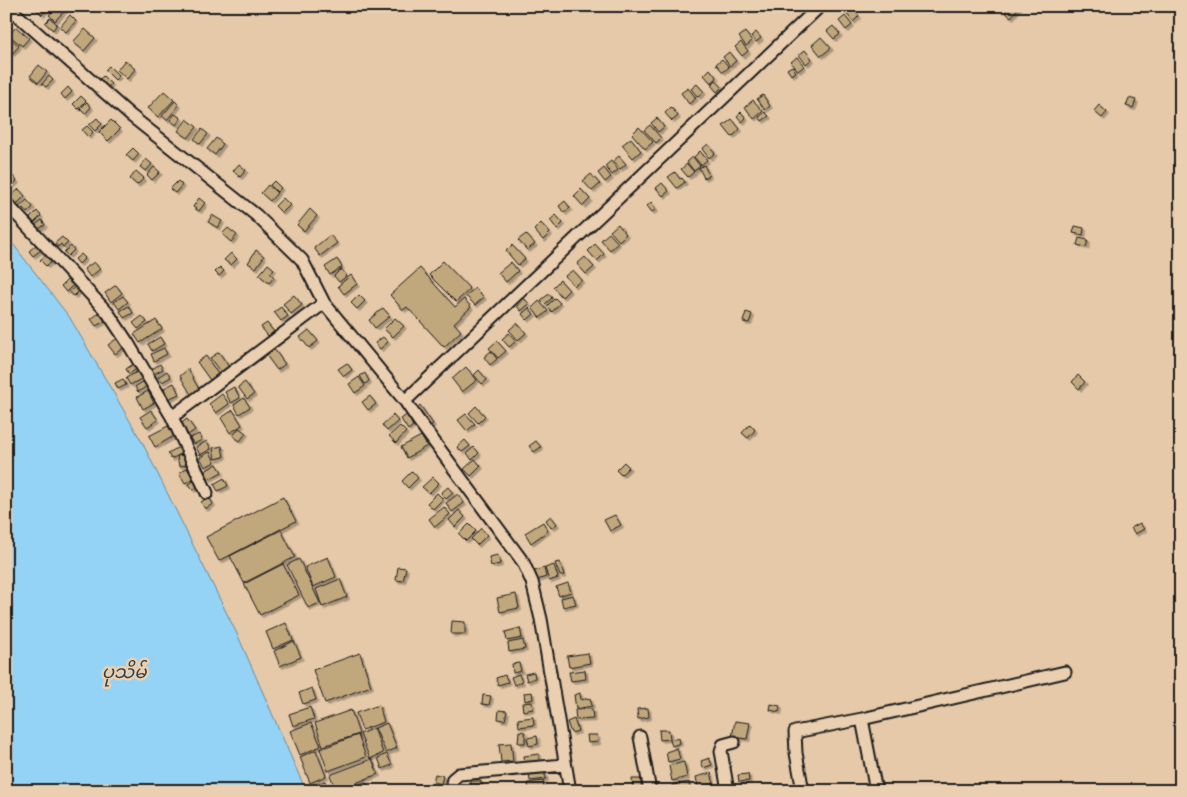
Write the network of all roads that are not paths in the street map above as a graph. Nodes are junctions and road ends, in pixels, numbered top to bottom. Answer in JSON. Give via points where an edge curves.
{"nodes":[{"id":1,"x":7,"y":6,"type":"edge"},
{"id":2,"x":820,"y":6,"type":"edge"},
{"id":3,"x":6,"y":203,"type":"edge"},
{"id":4,"x":324,"y":303,"type":"junction"},
{"id":5,"x":405,"y":400,"type":"junction"},
{"id":6,"x":172,"y":417,"type":"junction"},
{"id":7,"x":207,"y":493,"type":"dead end"},
{"id":8,"x":1065,"y":672,"type":"dead end"},
{"id":9,"x":862,"y":719,"type":"junction"},
{"id":10,"x":640,"y":737,"type":"dead end"},
{"id":11,"x":734,"y":742,"type":"dead end"},
{"id":12,"x":565,"y":765,"type":"junction"},
{"id":13,"x":450,"y":791,"type":"edge"},
{"id":14,"x":570,"y":791,"type":"edge"},
{"id":15,"x":650,"y":791,"type":"edge"},
{"id":16,"x":728,"y":791,"type":"edge"},
{"id":17,"x":803,"y":791,"type":"edge"},
{"id":18,"x":876,"y":791,"type":"edge"}],
"edges":[{"from":1,"to":4,"type":"street","via":[[130,115],[256,215],[302,260]]},
{"from":2,"to":5,"type":"street"},
{"from":3,"to":6,"type":"street","via":[[108,313]]},
{"from":4,"to":5,"type":"street"},
{"from":4,"to":6,"type":"street"},
{"from":5,"to":12,"type":"street","via":[[523,562],[532,582]]},
{"from":6,"to":7,"type":"street"},
{"from":8,"to":9,"type":"street"},
{"from":9,"to":17,"type":"street","via":[[795,732]]},
{"from":9,"to":18,"type":"street"},
{"from":10,"to":15,"type":"street"},
{"from":11,"to":16,"type":"street","via":[[723,745],[721,750]]},
{"from":12,"to":13,"type":"street","via":[[459,774],[453,778]]},
{"from":12,"to":14,"type":"street"}]}
